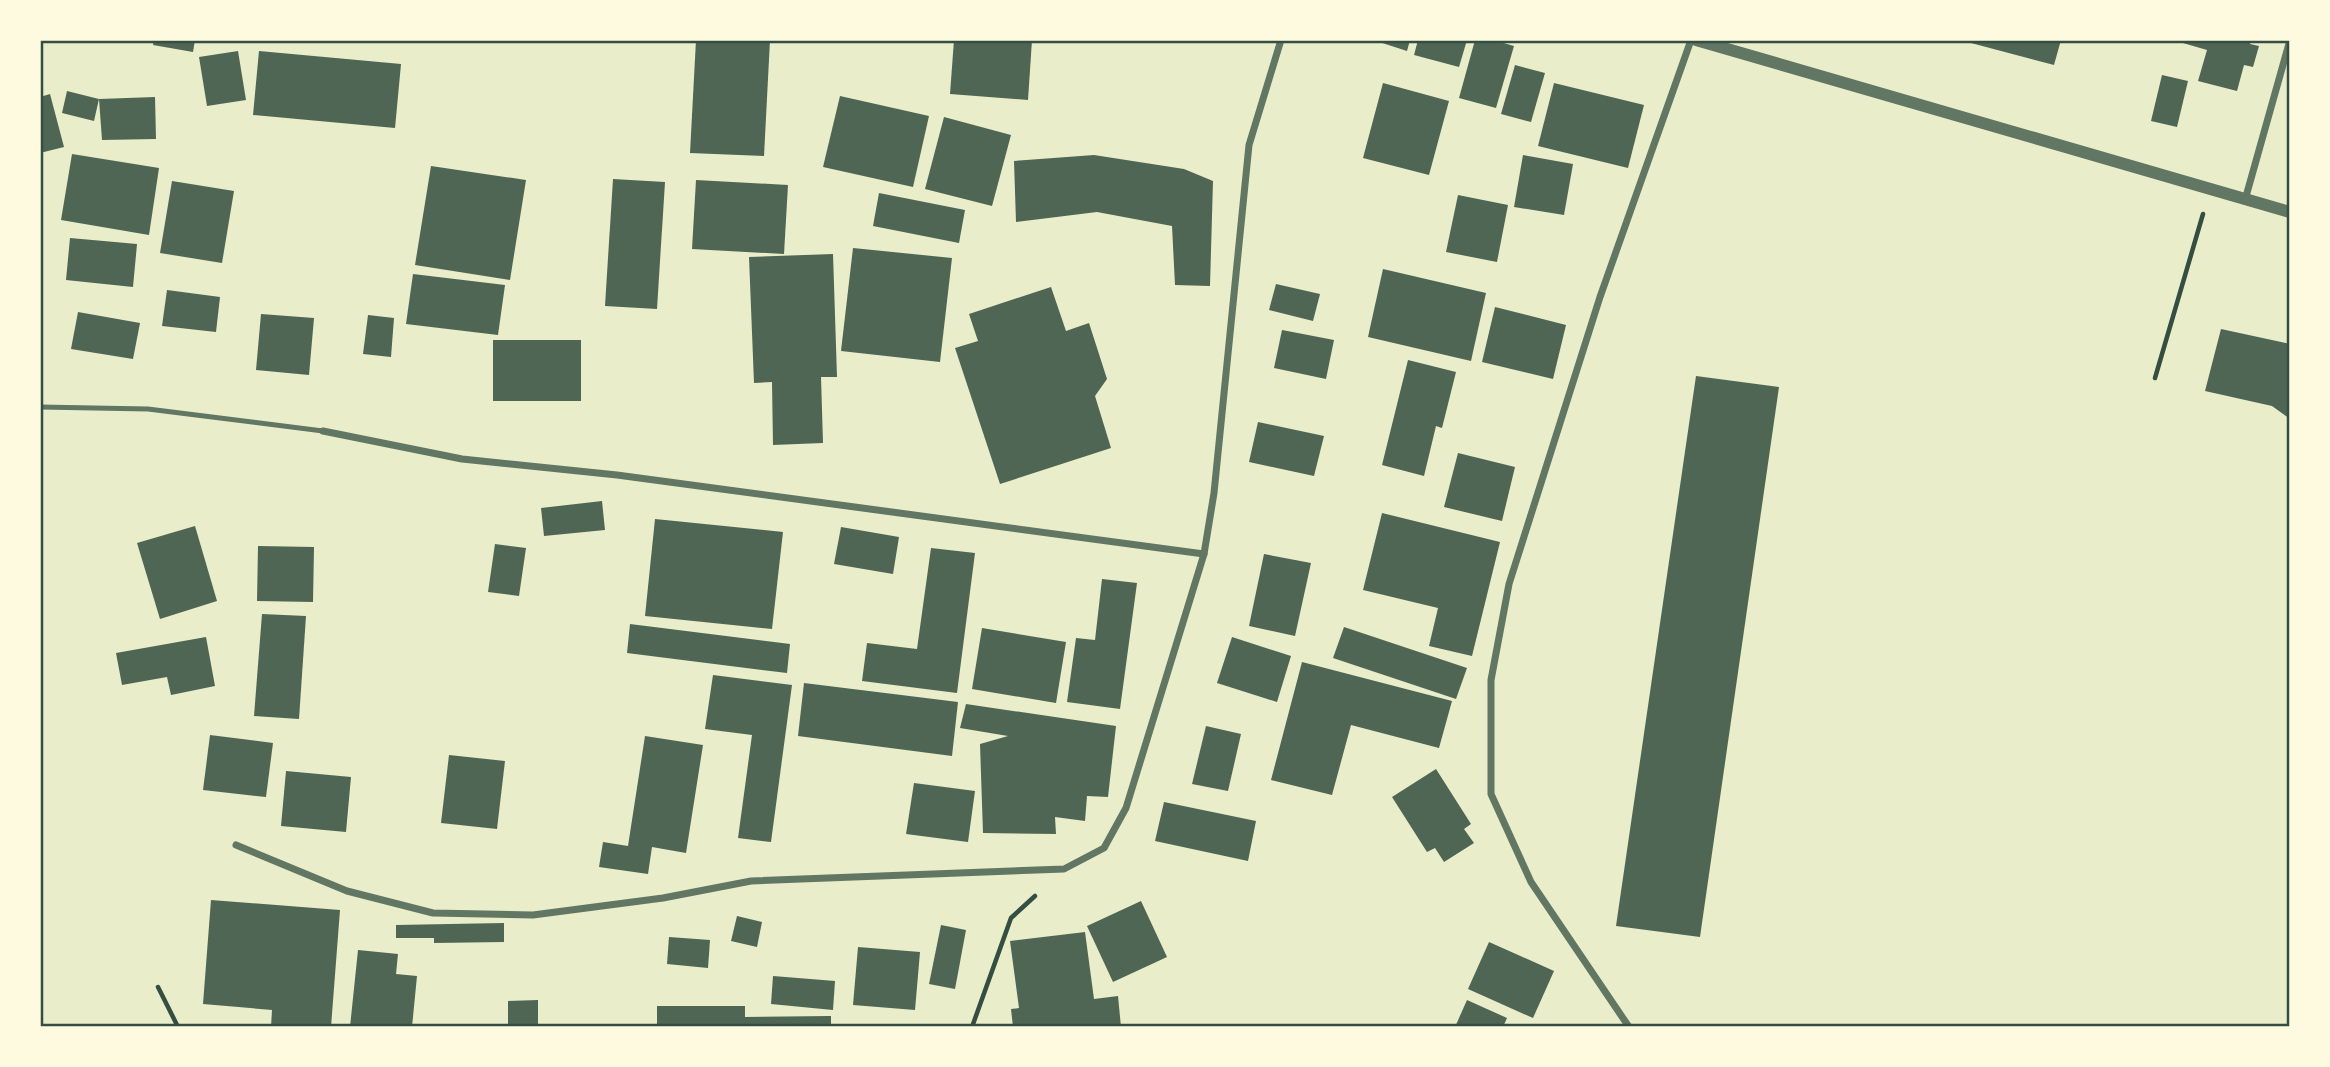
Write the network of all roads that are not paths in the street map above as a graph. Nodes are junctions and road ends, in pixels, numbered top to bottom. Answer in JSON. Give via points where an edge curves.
{"nodes":[{"id":1,"x":1281,"y":40,"type":"edge"},
{"id":2,"x":1691,"y":40,"type":"edge"},
{"id":3,"x":1696,"y":40,"type":"edge"},
{"id":4,"x":2290,"y":40,"type":"edge"},
{"id":5,"x":2245,"y":200,"type":"junction"},
{"id":6,"x":2290,"y":212,"type":"edge"},
{"id":7,"x":40,"y":407,"type":"edge"},
{"id":8,"x":323,"y":431,"type":"joint"},
{"id":9,"x":1204,"y":554,"type":"junction"},
{"id":10,"x":236,"y":845,"type":"dead end"},
{"id":11,"x":1629,"y":1027,"type":"edge"}],
"edges":[{"from":1,"to":9,"type":"street","via":[[1249,145]]},
{"from":2,"to":11,"type":"street","via":[[1600,297],[1509,584],[1491,680],[1491,794],[1531,883]]},
{"from":3,"to":5,"type":"street"},
{"from":4,"to":5,"type":"street"},
{"from":5,"to":6,"type":"street"},
{"from":7,"to":8,"type":"lane","via":[[148,409]]},
{"from":8,"to":9,"type":"street","via":[[462,459],[631,476]]},
{"from":9,"to":10,"type":"street","via":[[1126,808],[1104,848],[1064,869],[751,881],[533,915],[433,913],[347,891]]}]}
